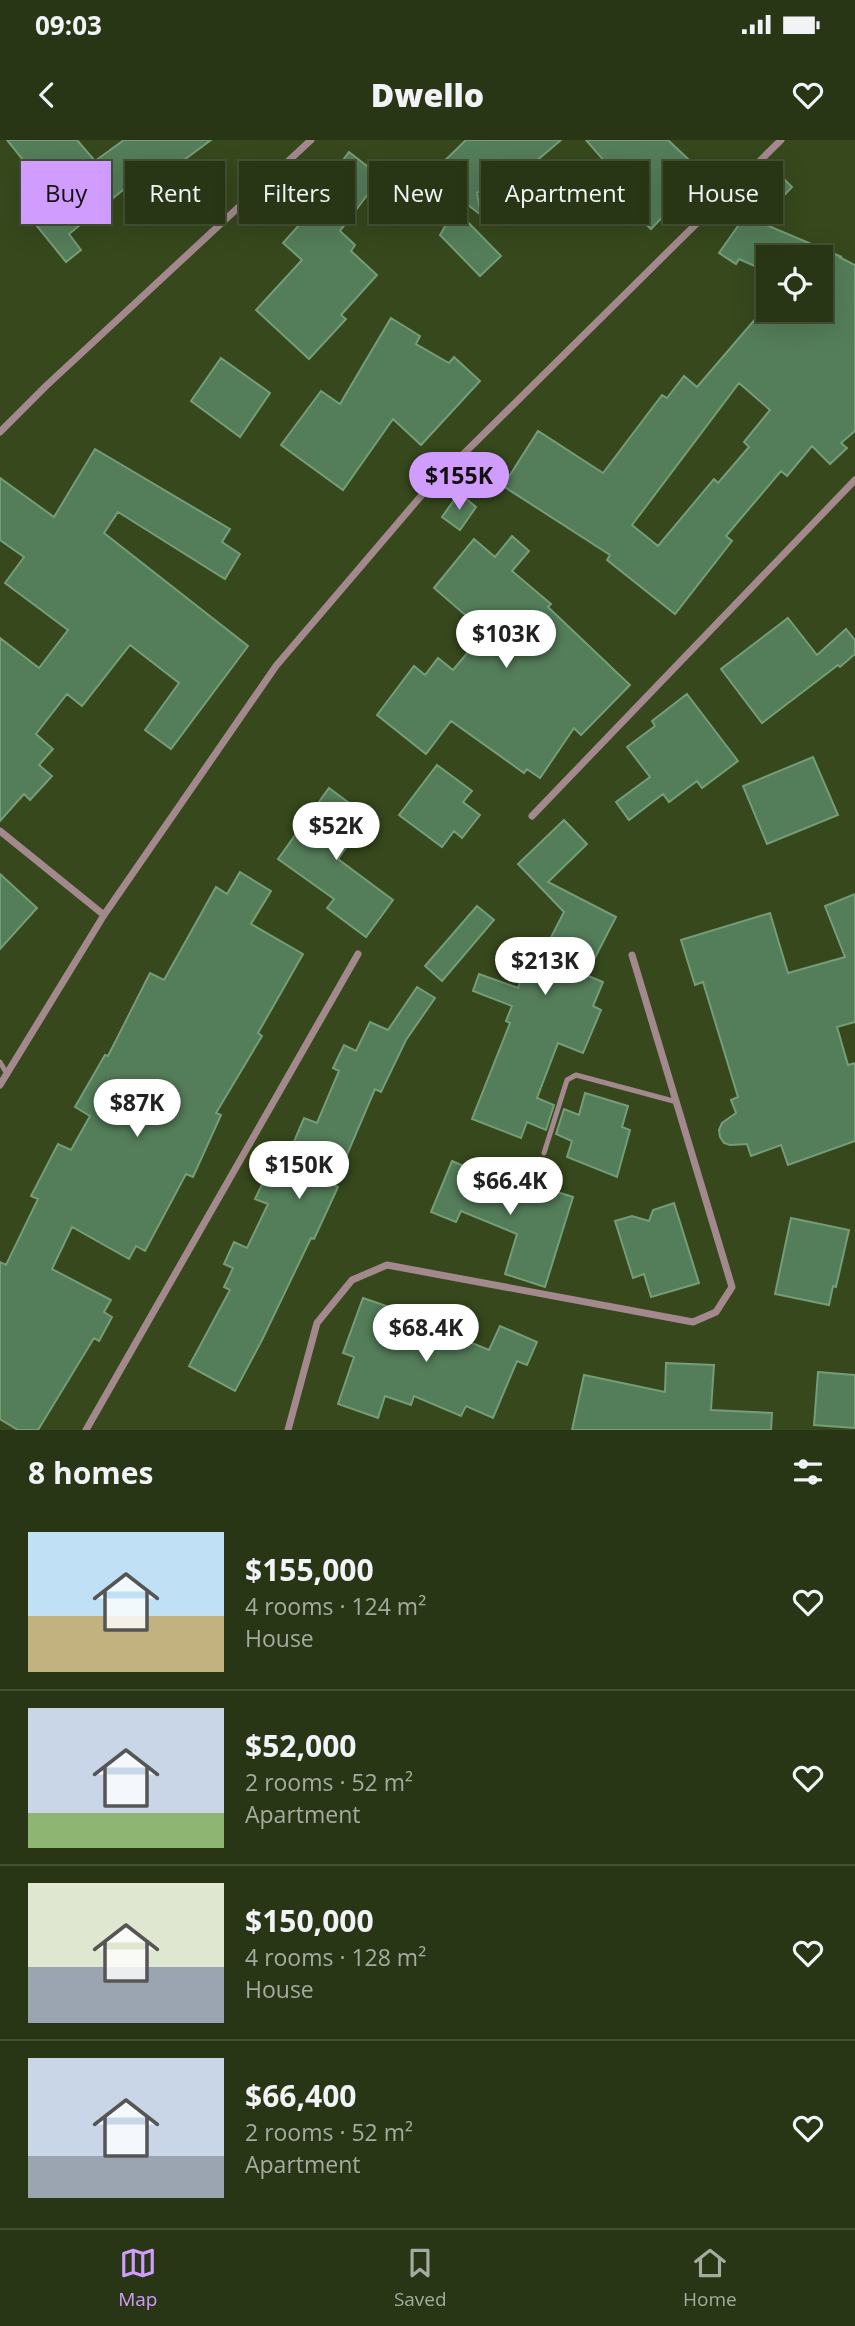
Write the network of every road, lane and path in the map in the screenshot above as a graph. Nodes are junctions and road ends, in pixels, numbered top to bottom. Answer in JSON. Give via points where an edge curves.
{"nodes":[{"id":1,"x":311,"y":140,"type":"edge"},
{"id":2,"x":781,"y":140,"type":"edge"},
{"id":3,"x":0,"y":432,"type":"edge"},
{"id":4,"x":855,"y":480,"type":"edge"},
{"id":5,"x":532,"y":816,"type":"dead end"},
{"id":6,"x":0,"y":831,"type":"edge"},
{"id":7,"x":104,"y":915,"type":"junction"},
{"id":8,"x":358,"y":954,"type":"dead end"},
{"id":9,"x":632,"y":955,"type":"dead end"},
{"id":10,"x":0,"y":1062,"type":"edge"},
{"id":11,"x":7,"y":1074,"type":"junction"},
{"id":12,"x":0,"y":1085,"type":"edge"},
{"id":13,"x":677,"y":1102,"type":"junction"},
{"id":14,"x":544,"y":1153,"type":"dead end"},
{"id":15,"x":86,"y":1430,"type":"edge"},
{"id":16,"x":288,"y":1430,"type":"edge"}],
"edges":[{"from":1,"to":3,"type":"street"},
{"from":2,"to":7,"type":"street","via":[[421,496],[276,666]]},
{"from":4,"to":5,"type":"street"},
{"from":6,"to":7,"type":"street"},
{"from":7,"to":11,"type":"street"},
{"from":8,"to":15,"type":"street"},
{"from":9,"to":13,"type":"street"},
{"from":10,"to":11,"type":"lane"},
{"from":11,"to":12,"type":"street"},
{"from":13,"to":14,"type":"lane","via":[[572,1076]]},
{"from":13,"to":16,"type":"street","via":[[732,1287],[716,1312],[693,1322],[387,1265],[352,1280],[317,1323]]}]}
